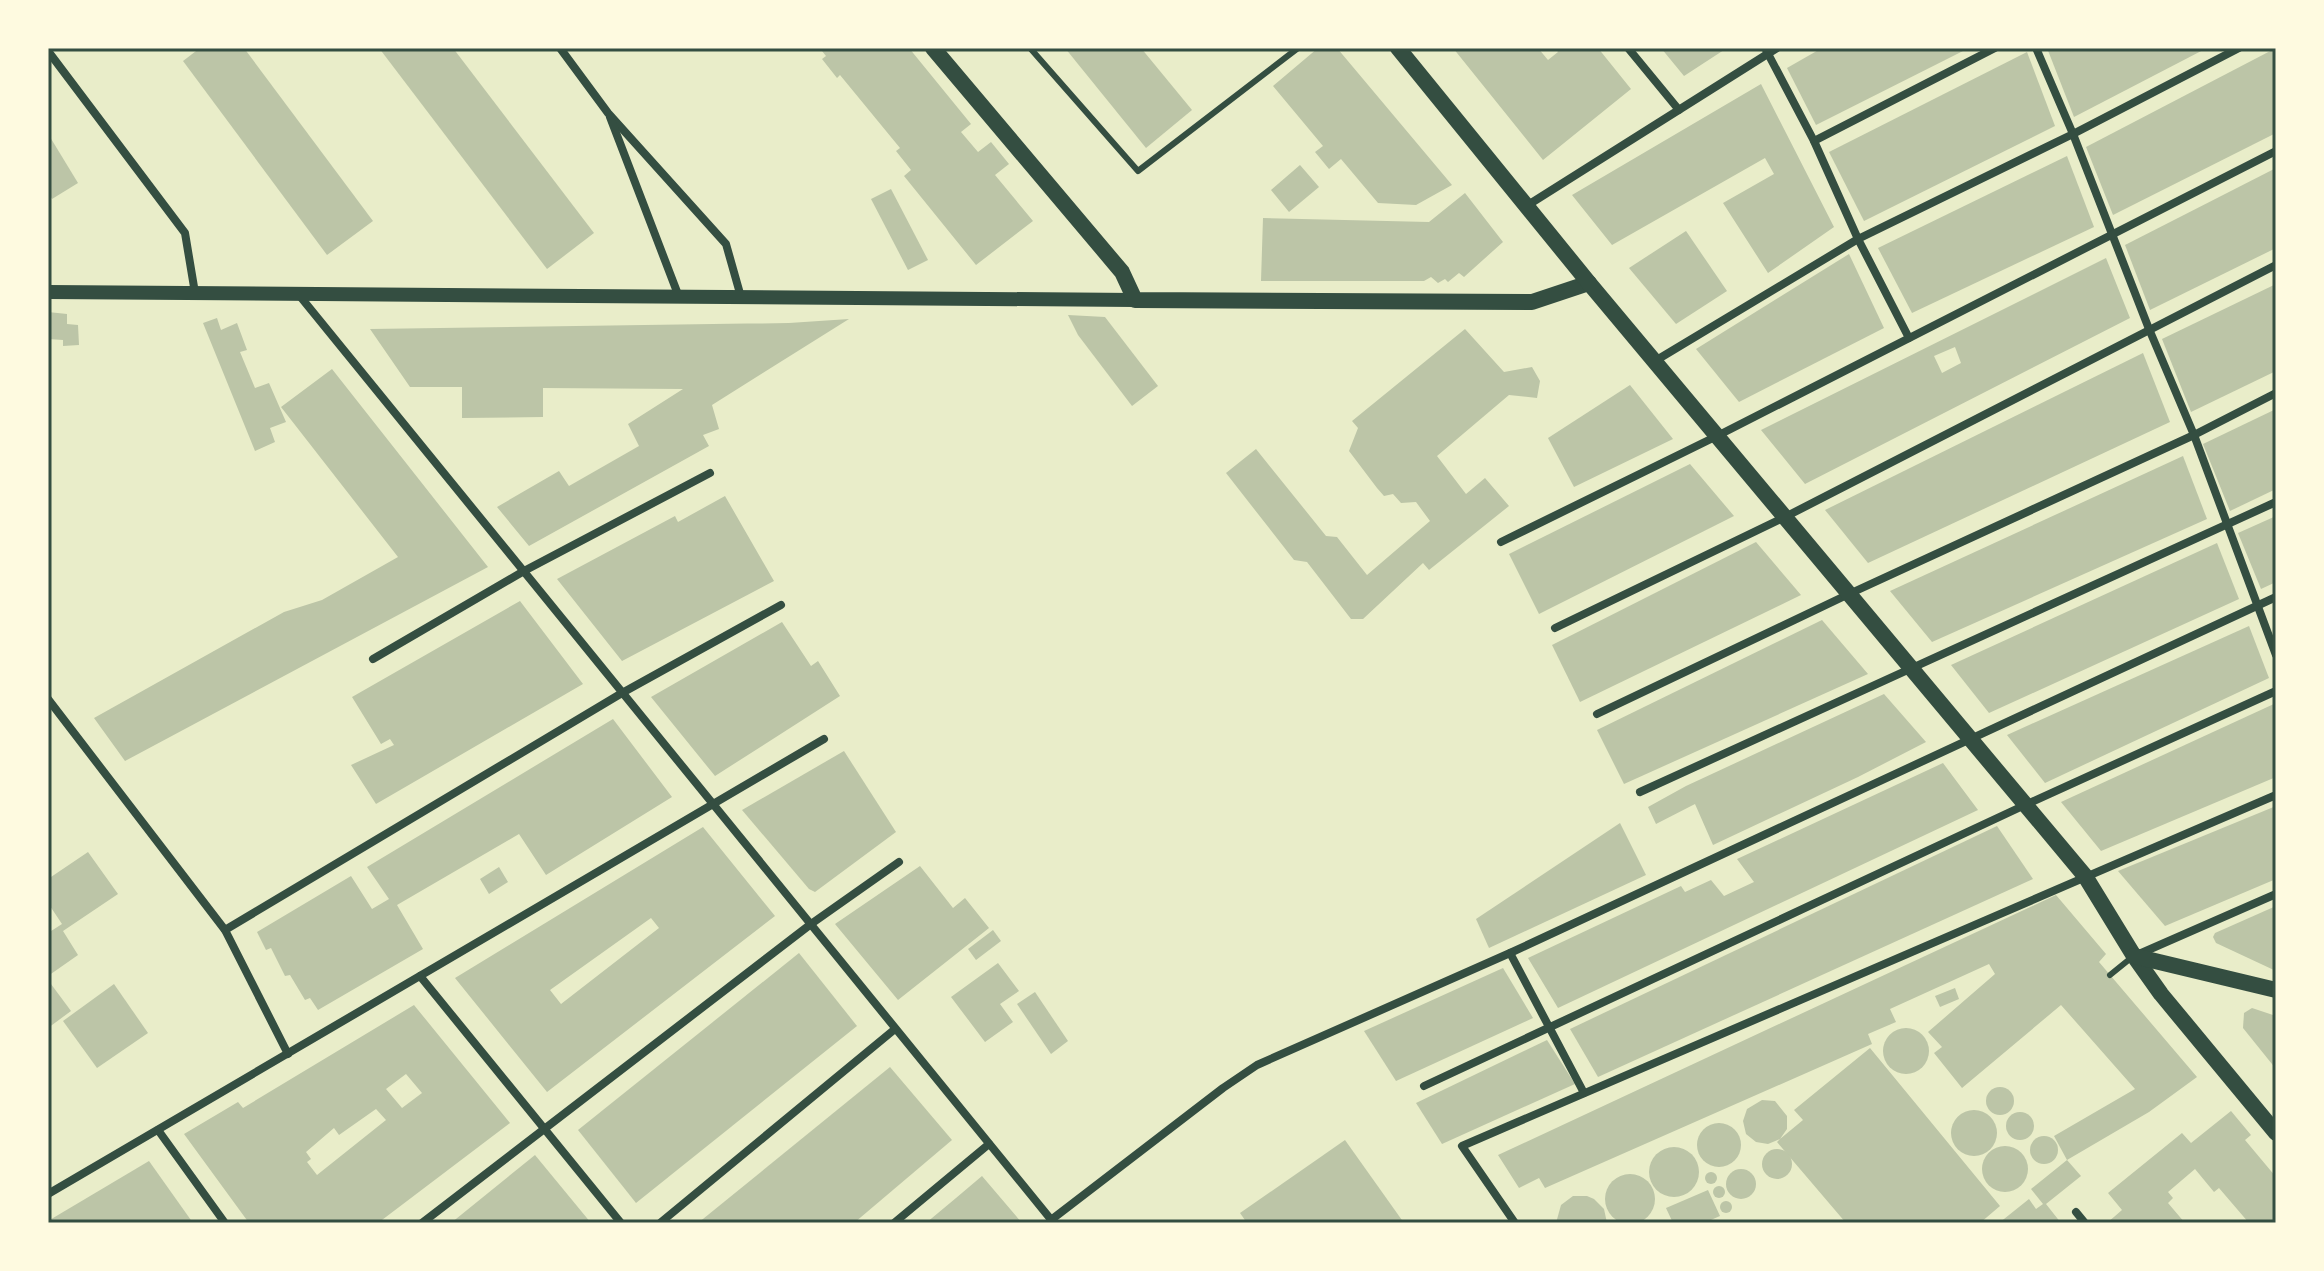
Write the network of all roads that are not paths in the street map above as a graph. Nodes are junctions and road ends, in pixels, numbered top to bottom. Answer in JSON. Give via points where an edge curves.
{"nodes":[{"id":1,"x":560,"y":48,"type":"edge"},
{"id":2,"x":933,"y":48,"type":"edge"},
{"id":3,"x":1030,"y":48,"type":"edge"},
{"id":4,"x":1298,"y":48,"type":"edge"},
{"id":5,"x":1398,"y":48,"type":"edge"},
{"id":6,"x":1628,"y":48,"type":"edge"},
{"id":7,"x":1995,"y":48,"type":"edge"},
{"id":8,"x":2036,"y":48,"type":"edge"},
{"id":9,"x":2239,"y":48,"type":"edge"},
{"id":10,"x":1770,"y":49,"type":"edge"},
{"id":11,"x":48,"y":51,"type":"edge"},
{"id":12,"x":1679,"y":110,"type":"junction"},
{"id":13,"x":608,"y":113,"type":"junction"},
{"id":14,"x":2073,"y":134,"type":"junction"},
{"id":15,"x":1814,"y":141,"type":"junction"},
{"id":16,"x":2276,"y":151,"type":"edge"},
{"id":17,"x":1528,"y":205,"type":"junction"},
{"id":18,"x":2112,"y":235,"type":"junction"},
{"id":19,"x":1858,"y":239,"type":"junction"},
{"id":20,"x":2276,"y":265,"type":"edge"},
{"id":21,"x":1589,"y":283,"type":"junction"},
{"id":22,"x":48,"y":292,"type":"edge"},
{"id":23,"x":195,"y":294,"type":"junction"},
{"id":24,"x":298,"y":294,"type":"junction"},
{"id":25,"x":679,"y":297,"type":"junction"},
{"id":26,"x":741,"y":297,"type":"junction"},
{"id":27,"x":1135,"y":300,"type":"junction"},
{"id":28,"x":2149,"y":329,"type":"junction"},
{"id":29,"x":1909,"y":338,"type":"junction"},
{"id":30,"x":1655,"y":361,"type":"junction"},
{"id":31,"x":2276,"y":393,"type":"edge"},
{"id":32,"x":2194,"y":435,"type":"junction"},
{"id":33,"x":1717,"y":436,"type":"junction"},
{"id":34,"x":710,"y":473,"type":"dead end"},
{"id":35,"x":2276,"y":502,"type":"edge"},
{"id":36,"x":1785,"y":517,"type":"junction"},
{"id":37,"x":2226,"y":525,"type":"junction"},
{"id":38,"x":1501,"y":542,"type":"dead end"},
{"id":39,"x":524,"y":571,"type":"junction"},
{"id":40,"x":1849,"y":594,"type":"junction"},
{"id":41,"x":2276,"y":597,"type":"edge"},
{"id":42,"x":781,"y":605,"type":"dead end"},
{"id":43,"x":2256,"y":607,"type":"junction"},
{"id":44,"x":1555,"y":628,"type":"dead end"},
{"id":45,"x":2276,"y":655,"type":"edge"},
{"id":46,"x":373,"y":659,"type":"dead end"},
{"id":47,"x":1913,"y":670,"type":"junction"},
{"id":48,"x":2276,"y":691,"type":"edge"},
{"id":49,"x":622,"y":693,"type":"junction"},
{"id":50,"x":48,"y":699,"type":"edge"},
{"id":51,"x":1597,"y":714,"type":"dead end"},
{"id":52,"x":824,"y":739,"type":"dead end"},
{"id":53,"x":1971,"y":739,"type":"junction"},
{"id":54,"x":1640,"y":792,"type":"dead end"},
{"id":55,"x":2276,"y":795,"type":"edge"},
{"id":56,"x":713,"y":804,"type":"junction"},
{"id":57,"x":2025,"y":805,"type":"junction"},
{"id":58,"x":899,"y":862,"type":"dead end"},
{"id":59,"x":2085,"y":876,"type":"junction"},
{"id":60,"x":2276,"y":894,"type":"edge"},
{"id":61,"x":811,"y":924,"type":"junction"},
{"id":62,"x":225,"y":930,"type":"junction"},
{"id":63,"x":1510,"y":953,"type":"junction"},
{"id":64,"x":2134,"y":956,"type":"junction"},
{"id":65,"x":2110,"y":975,"type":"dead end"},
{"id":66,"x":420,"y":976,"type":"junction"},
{"id":67,"x":2276,"y":990,"type":"edge"},
{"id":68,"x":1549,"y":1027,"type":"junction"},
{"id":69,"x":895,"y":1029,"type":"junction"},
{"id":70,"x":288,"y":1054,"type":"junction"},
{"id":71,"x":1424,"y":1086,"type":"dead end"},
{"id":72,"x":1584,"y":1093,"type":"junction"},
{"id":73,"x":544,"y":1129,"type":"junction"},
{"id":74,"x":158,"y":1130,"type":"junction"},
{"id":75,"x":2276,"y":1133,"type":"edge"},
{"id":76,"x":989,"y":1144,"type":"junction"},
{"id":77,"x":48,"y":1194,"type":"edge"},
{"id":78,"x":2076,"y":1212,"type":"dead end"},
{"id":79,"x":1052,"y":1222,"type":"edge"},
{"id":80,"x":225,"y":1223,"type":"edge"},
{"id":81,"x":422,"y":1223,"type":"edge"},
{"id":82,"x":621,"y":1223,"type":"edge"},
{"id":83,"x":660,"y":1223,"type":"edge"},
{"id":84,"x":894,"y":1223,"type":"edge"},
{"id":85,"x":1515,"y":1223,"type":"edge"},
{"id":86,"x":2085,"y":1223,"type":"edge"}],
"edges":[{"from":1,"to":13,"type":"street"},
{"from":2,"to":27,"type":"main road","via":[[1122,272]]},
{"from":3,"to":4,"type":"lane","via":[[1138,171]]},
{"from":5,"to":17,"type":"main road"},
{"from":6,"to":12,"type":"street"},
{"from":7,"to":15,"type":"street"},
{"from":8,"to":14,"type":"street"},
{"from":9,"to":14,"type":"street"},
{"from":10,"to":12,"type":"street"},
{"from":10,"to":15,"type":"street"},
{"from":11,"to":23,"type":"street","via":[[185,233]]},
{"from":12,"to":17,"type":"street"},
{"from":13,"to":25,"type":"street"},
{"from":13,"to":26,"type":"street","via":[[726,244]]},
{"from":14,"to":18,"type":"street"},
{"from":14,"to":19,"type":"street"},
{"from":15,"to":19,"type":"street"},
{"from":16,"to":18,"type":"street"},
{"from":17,"to":21,"type":"main road"},
{"from":18,"to":28,"type":"street"},
{"from":18,"to":29,"type":"street"},
{"from":19,"to":29,"type":"street"},
{"from":19,"to":30,"type":"street"},
{"from":20,"to":28,"type":"street"},
{"from":21,"to":27,"type":"main road","via":[[1532,302]]},
{"from":21,"to":30,"type":"main road"},
{"from":22,"to":23,"type":"street"},
{"from":23,"to":24,"type":"street"},
{"from":24,"to":25,"type":"street"},
{"from":24,"to":39,"type":"street"},
{"from":25,"to":26,"type":"street"},
{"from":26,"to":27,"type":"street"},
{"from":28,"to":32,"type":"street"},
{"from":28,"to":36,"type":"street"},
{"from":29,"to":33,"type":"street"},
{"from":30,"to":33,"type":"main road"},
{"from":31,"to":32,"type":"street"},
{"from":32,"to":37,"type":"street"},
{"from":32,"to":40,"type":"street"},
{"from":33,"to":36,"type":"main road"},
{"from":33,"to":38,"type":"street"},
{"from":34,"to":39,"type":"street"},
{"from":35,"to":37,"type":"street"},
{"from":36,"to":40,"type":"main road"},
{"from":36,"to":44,"type":"street"},
{"from":37,"to":43,"type":"street"},
{"from":37,"to":47,"type":"street"},
{"from":39,"to":46,"type":"street"},
{"from":39,"to":49,"type":"street"},
{"from":40,"to":47,"type":"main road"},
{"from":40,"to":51,"type":"street"},
{"from":41,"to":43,"type":"street"},
{"from":42,"to":49,"type":"street"},
{"from":43,"to":45,"type":"street"},
{"from":43,"to":53,"type":"street"},
{"from":47,"to":53,"type":"main road"},
{"from":47,"to":54,"type":"street"},
{"from":48,"to":57,"type":"street"},
{"from":49,"to":56,"type":"street"},
{"from":49,"to":62,"type":"street"},
{"from":50,"to":62,"type":"street"},
{"from":52,"to":56,"type":"street"},
{"from":53,"to":57,"type":"main road"},
{"from":53,"to":63,"type":"street"},
{"from":55,"to":59,"type":"street"},
{"from":56,"to":61,"type":"street"},
{"from":56,"to":66,"type":"street"},
{"from":57,"to":59,"type":"main road"},
{"from":57,"to":68,"type":"street"},
{"from":58,"to":61,"type":"street"},
{"from":59,"to":64,"type":"main road"},
{"from":59,"to":72,"type":"street"},
{"from":60,"to":64,"type":"street"},
{"from":61,"to":69,"type":"street"},
{"from":61,"to":73,"type":"street"},
{"from":62,"to":70,"type":"street"},
{"from":63,"to":68,"type":"street"},
{"from":63,"to":79,"type":"street","via":[[1257,1065]]},
{"from":64,"to":65,"type":"lane"},
{"from":64,"to":67,"type":"main road"},
{"from":64,"to":75,"type":"main road"},
{"from":66,"to":70,"type":"street"},
{"from":66,"to":73,"type":"street"},
{"from":68,"to":71,"type":"street"},
{"from":68,"to":72,"type":"street"},
{"from":69,"to":76,"type":"street"},
{"from":69,"to":83,"type":"street"},
{"from":70,"to":74,"type":"street"},
{"from":72,"to":85,"type":"street","via":[[1462,1146]]},
{"from":73,"to":81,"type":"street"},
{"from":73,"to":82,"type":"street"},
{"from":74,"to":77,"type":"street"},
{"from":74,"to":80,"type":"street"},
{"from":76,"to":79,"type":"street"},
{"from":76,"to":84,"type":"street"},
{"from":78,"to":86,"type":"street"}]}
